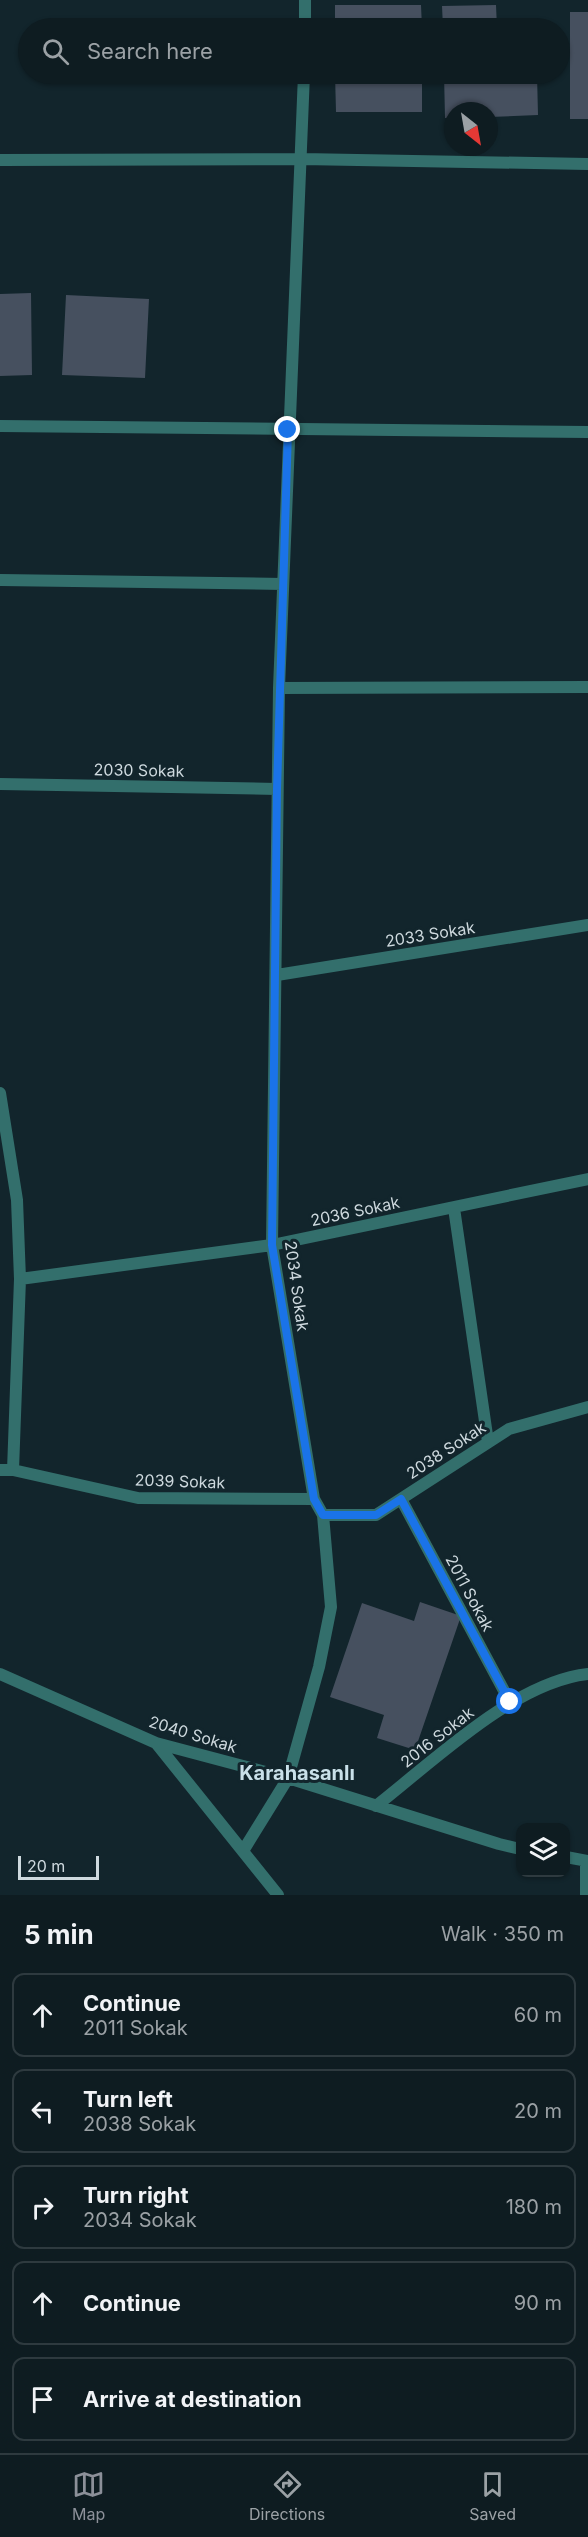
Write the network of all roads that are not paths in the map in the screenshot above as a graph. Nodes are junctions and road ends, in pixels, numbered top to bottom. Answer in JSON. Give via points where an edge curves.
{"nodes":[{"id":1,"x":305,"y":0,"type":"edge"},
{"id":2,"x":305,"y":18,"type":"edge"},
{"id":3,"x":304,"y":84,"type":"edge"},
{"id":4,"x":302,"y":159,"type":"junction"},
{"id":5,"x":0,"y":160,"type":"edge"},
{"id":6,"x":588,"y":164,"type":"edge"},
{"id":7,"x":0,"y":426,"type":"edge"},
{"id":8,"x":288,"y":430,"type":"junction"},
{"id":9,"x":588,"y":432,"type":"edge"},
{"id":10,"x":0,"y":580,"type":"edge"},
{"id":11,"x":283,"y":584,"type":"junction"},
{"id":12,"x":588,"y":687,"type":"edge"},
{"id":13,"x":279,"y":688,"type":"junction"},
{"id":14,"x":0,"y":784,"type":"edge"},
{"id":15,"x":277,"y":789,"type":"junction"},
{"id":16,"x":588,"y":925,"type":"edge"},
{"id":17,"x":277,"y":975,"type":"junction"},
{"id":18,"x":0,"y":1093,"type":"edge"},
{"id":19,"x":588,"y":1179,"type":"edge"},
{"id":20,"x":454,"y":1208,"type":"junction"},
{"id":21,"x":272,"y":1245,"type":"junction"},
{"id":22,"x":20,"y":1279,"type":"junction"},
{"id":23,"x":588,"y":1407,"type":"edge"},
{"id":24,"x":488,"y":1442,"type":"junction"},
{"id":25,"x":0,"y":1470,"type":"edge"},
{"id":26,"x":13,"y":1470,"type":"junction"},
{"id":27,"x":314,"y":1499,"type":"junction"},
{"id":28,"x":401,"y":1499,"type":"junction"},
{"id":29,"x":323,"y":1515,"type":"junction"},
{"id":30,"x":0,"y":1674,"type":"edge"},
{"id":31,"x":588,"y":1674,"type":"edge"},
{"id":32,"x":510,"y":1702,"type":"junction"},
{"id":33,"x":156,"y":1743,"type":"junction"},
{"id":34,"x":288,"y":1778,"type":"junction"},
{"id":35,"x":376,"y":1806,"type":"junction"},
{"id":36,"x":516,"y":1848,"type":"edge"},
{"id":37,"x":243,"y":1851,"type":"junction"},
{"id":38,"x":570,"y":1858,"type":"edge"},
{"id":39,"x":587,"y":1861,"type":"edge"},
{"id":40,"x":279,"y":1895,"type":"edge"},
{"id":41,"x":586,"y":1895,"type":"edge"}],
"edges":[{"from":1,"to":2,"type":"street"},
{"from":3,"to":4,"type":"street","name":"2034 Sokak"},
{"from":4,"to":5,"type":"street"},
{"from":4,"to":6,"type":"street"},
{"from":4,"to":8,"type":"street","name":"2034 Sokak"},
{"from":7,"to":8,"type":"street"},
{"from":8,"to":9,"type":"street"},
{"from":8,"to":11,"type":"street","name":"2034 Sokak"},
{"from":10,"to":11,"type":"street"},
{"from":11,"to":13,"type":"street","name":"2034 Sokak"},
{"from":12,"to":13,"type":"street"},
{"from":13,"to":15,"type":"street","name":"2034 Sokak"},
{"from":14,"to":15,"type":"street","name":"2030 Sokak"},
{"from":15,"to":17,"type":"street","name":"2034 Sokak"},
{"from":16,"to":17,"type":"street","name":"2033 Sokak"},
{"from":17,"to":21,"type":"street","name":"2034 Sokak"},
{"from":18,"to":22,"type":"street","via":[[17,1200]]},
{"from":19,"to":20,"type":"street","name":"2036 Sokak"},
{"from":20,"to":21,"type":"street","name":"2036 Sokak"},
{"from":20,"to":24,"type":"street"},
{"from":21,"to":22,"type":"street","name":"2036 Sokak"},
{"from":21,"to":27,"type":"street","name":"2034 Sokak"},
{"from":22,"to":26,"type":"street"},
{"from":23,"to":24,"type":"street","name":"2038 Sokak","via":[[509,1429]]},
{"from":24,"to":28,"type":"street","name":"2038 Sokak"},
{"from":25,"to":26,"type":"street","name":"2039 Sokak"},
{"from":26,"to":27,"type":"street","name":"2039 Sokak","via":[[138,1498]]},
{"from":27,"to":29,"type":"street","name":"2034 Sokak"},
{"from":28,"to":29,"type":"street","name":"2038 Sokak","via":[[376,1515]]},
{"from":28,"to":32,"type":"street","name":"2011 Sokak"},
{"from":29,"to":34,"type":"street","name":"2034 Sokak","via":[[331,1607]]},
{"from":30,"to":33,"type":"street","name":"2040 Sokak"},
{"from":31,"to":32,"type":"street","name":"2016 Sokak","via":[[566,1676]]},
{"from":32,"to":35,"type":"street","name":"2016 Sokak"},
{"from":33,"to":34,"type":"street","name":"2040 Sokak"},
{"from":33,"to":37,"type":"street"},
{"from":34,"to":35,"type":"street","name":"2040 Sokak"},
{"from":34,"to":37,"type":"street","name":"2034 Sokak"},
{"from":35,"to":36,"type":"street","name":"2040 Sokak"},
{"from":37,"to":40,"type":"street"},
{"from":38,"to":39,"type":"street"},
{"from":39,"to":41,"type":"street"}]}
